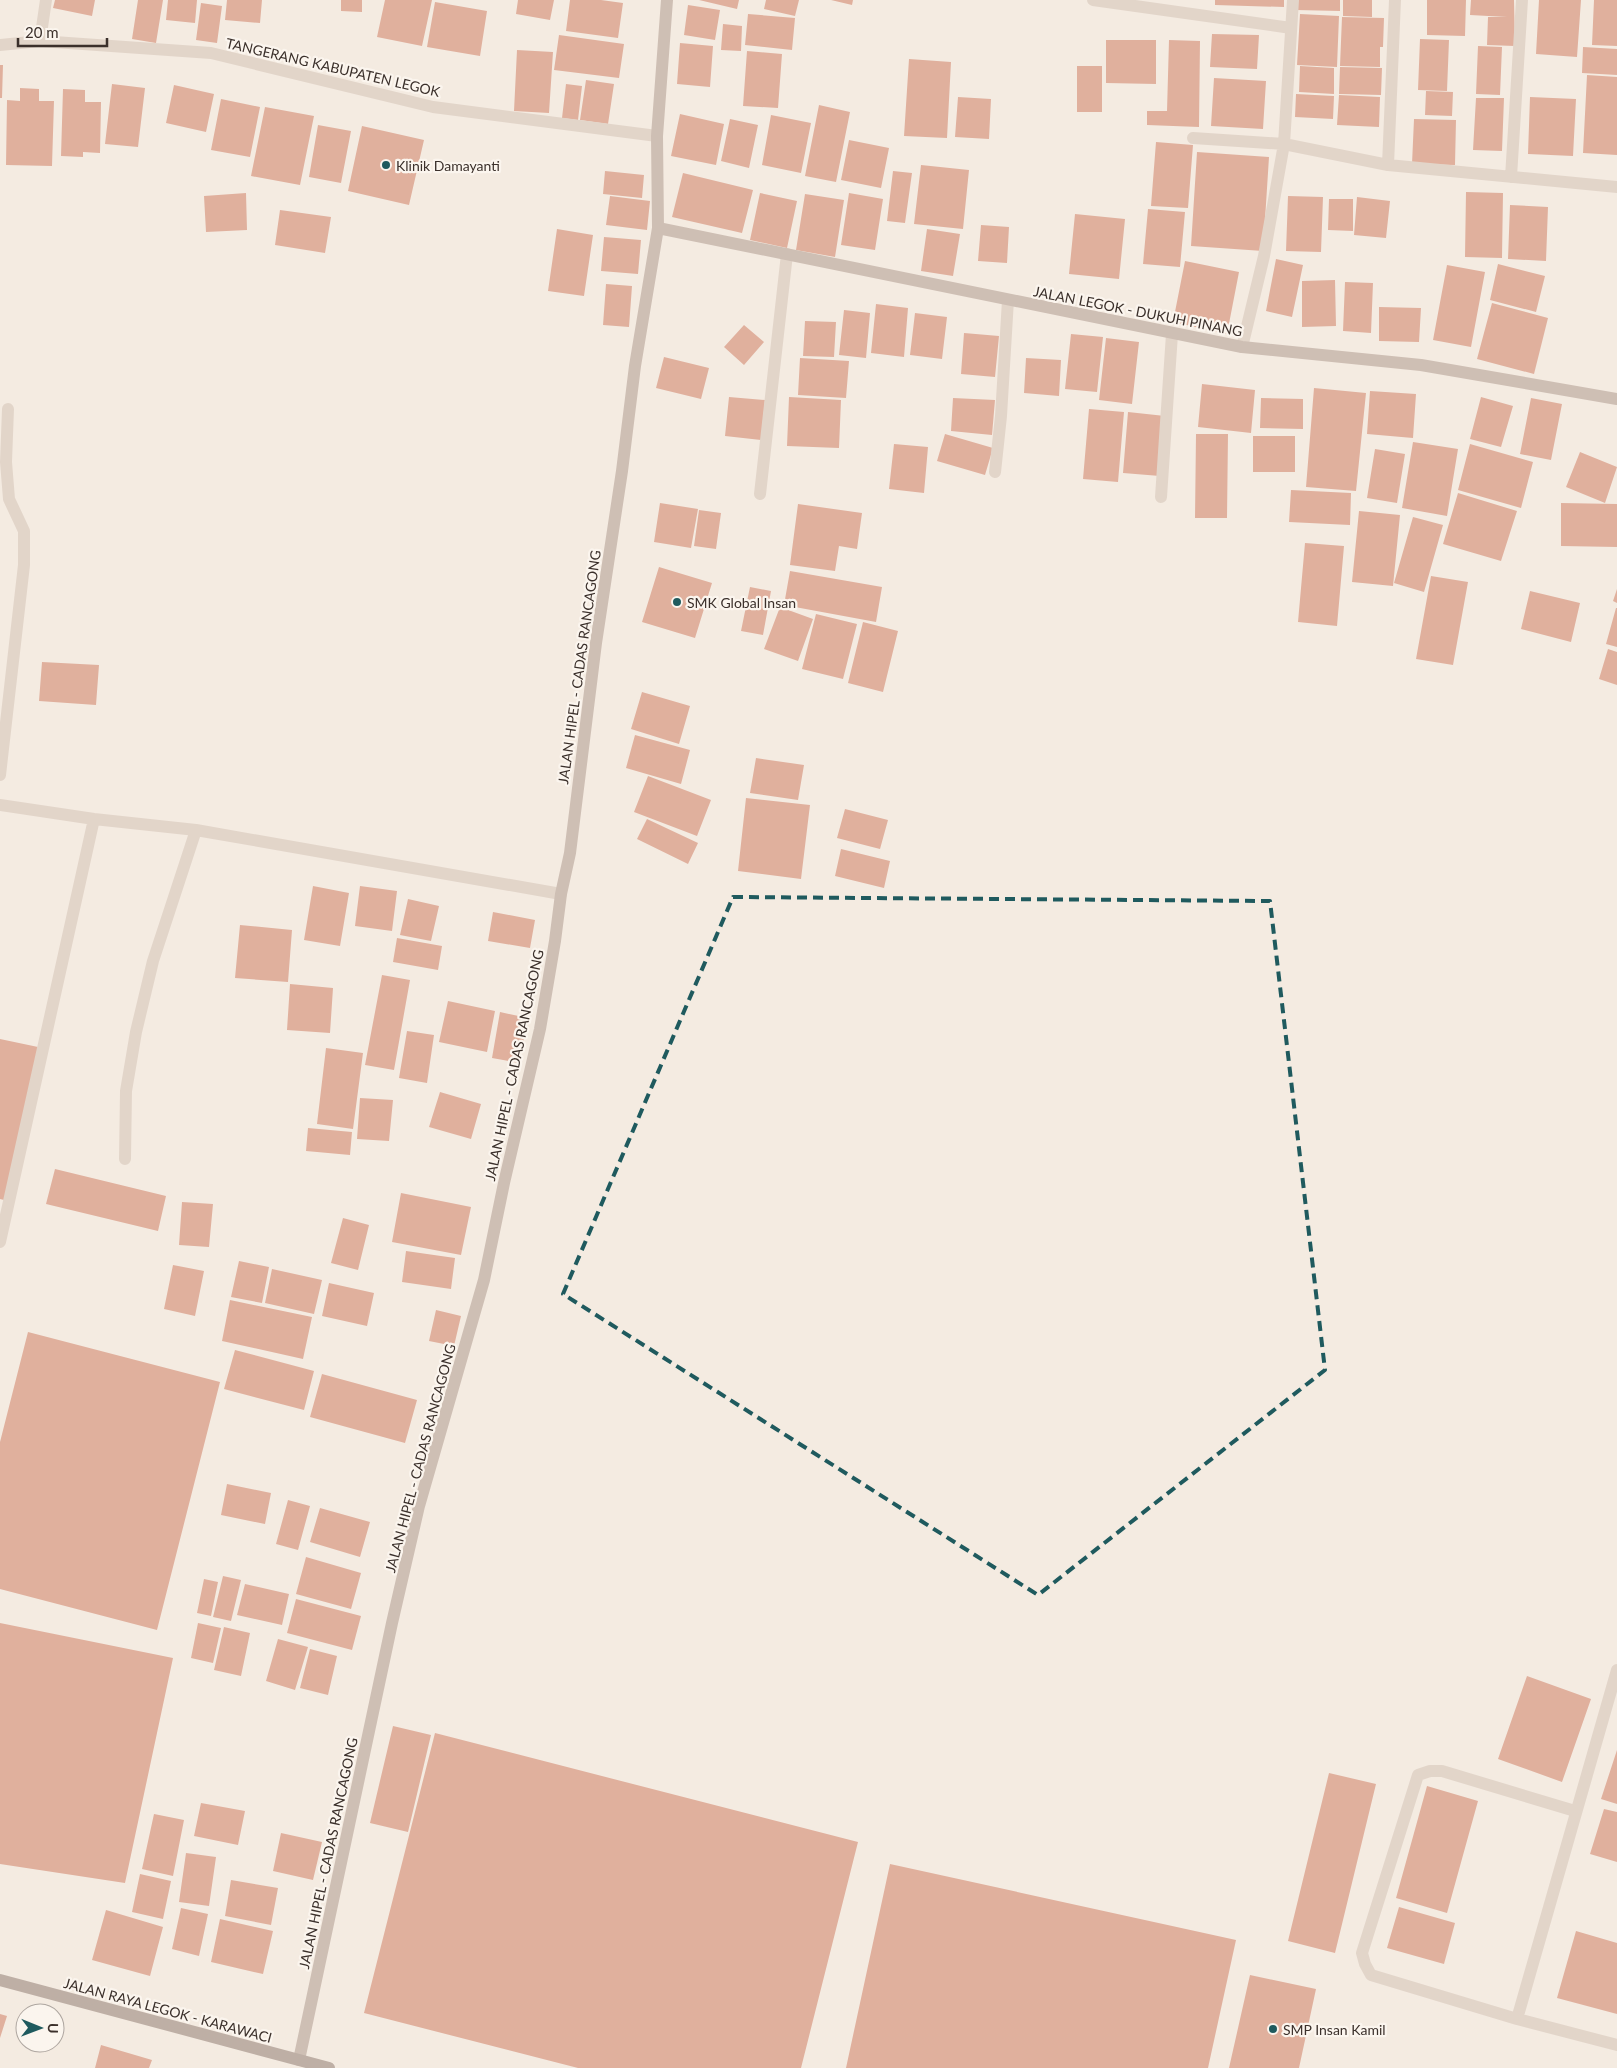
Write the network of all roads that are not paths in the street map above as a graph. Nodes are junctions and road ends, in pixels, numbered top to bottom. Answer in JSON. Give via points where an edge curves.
{"nodes":[{"id":1,"x":46,"y":0,"type":"edge"},
{"id":2,"x":667,"y":0,"type":"edge"},
{"id":3,"x":1092,"y":0,"type":"edge"},
{"id":4,"x":1293,"y":0,"type":"edge"},
{"id":5,"x":1395,"y":0,"type":"edge"},
{"id":6,"x":1522,"y":0,"type":"edge"},
{"id":7,"x":1291,"y":28,"type":"junction"},
{"id":8,"x":40,"y":40,"type":"junction"},
{"id":9,"x":0,"y":44,"type":"edge"},
{"id":10,"x":657,"y":136,"type":"junction"},
{"id":11,"x":1193,"y":138,"type":"dead end"},
{"id":12,"x":1284,"y":144,"type":"junction"},
{"id":13,"x":1388,"y":165,"type":"junction"},
{"id":14,"x":1511,"y":177,"type":"junction"},
{"id":15,"x":1617,"y":187,"type":"edge"},
{"id":16,"x":658,"y":228,"type":"junction"},
{"id":17,"x":787,"y":254,"type":"junction"},
{"id":18,"x":1008,"y":300,"type":"junction"},
{"id":19,"x":1172,"y":334,"type":"junction"},
{"id":20,"x":1242,"y":347,"type":"junction"},
{"id":21,"x":1617,"y":399,"type":"edge"},
{"id":22,"x":8,"y":409,"type":"dead end"},
{"id":23,"x":995,"y":472,"type":"dead end"},
{"id":24,"x":760,"y":494,"type":"dead end"},
{"id":25,"x":1161,"y":498,"type":"dead end"},
{"id":26,"x":0,"y":776,"type":"edge"},
{"id":27,"x":0,"y":805,"type":"edge"},
{"id":28,"x":94,"y":818,"type":"junction"},
{"id":29,"x":196,"y":830,"type":"junction"},
{"id":30,"x":561,"y":894,"type":"junction"},
{"id":31,"x":125,"y":1159,"type":"dead end"},
{"id":32,"x":0,"y":1242,"type":"edge"},
{"id":33,"x":1617,"y":1670,"type":"edge"},
{"id":34,"x":1575,"y":1812,"type":"junction"},
{"id":35,"x":0,"y":1980,"type":"edge"},
{"id":36,"x":1517,"y":2019,"type":"junction"},
{"id":37,"x":1617,"y":2045,"type":"edge"},
{"id":38,"x":298,"y":2064,"type":"edge"},
{"id":39,"x":329,"y":2068,"type":"edge"}],
"edges":[{"from":1,"to":8,"type":"street"},
{"from":2,"to":10,"type":"street","name":"JALAN HIPEL - CADAS RANCAGONG"},
{"from":3,"to":7,"type":"street"},
{"from":4,"to":7,"type":"street"},
{"from":5,"to":13,"type":"street"},
{"from":6,"to":14,"type":"street"},
{"from":7,"to":12,"type":"street"},
{"from":8,"to":9,"type":"street","name":"TANGERANG KABUPATEN LEGOK"},
{"from":8,"to":10,"type":"street","name":"TANGERANG KABUPATEN LEGOK","via":[[211,53],[432,107]]},
{"from":10,"to":16,"type":"street","name":"JALAN HIPEL - CADAS RANCAGONG"},
{"from":11,"to":12,"type":"street"},
{"from":12,"to":13,"type":"street"},
{"from":12,"to":20,"type":"street","via":[[1264,256]]},
{"from":13,"to":14,"type":"street"},
{"from":14,"to":15,"type":"street"},
{"from":16,"to":17,"type":"street","name":"JALAN LEGOK - DUKUH PINANG"},
{"from":16,"to":30,"type":"street","name":"JALAN HIPEL - CADAS RANCAGONG","via":[[635,366],[570,853]]},
{"from":17,"to":18,"type":"street","name":"JALAN LEGOK - DUKUH PINANG"},
{"from":17,"to":24,"type":"street"},
{"from":18,"to":19,"type":"street","name":"JALAN LEGOK - DUKUH PINANG"},
{"from":18,"to":23,"type":"street"},
{"from":19,"to":20,"type":"street","name":"JALAN LEGOK - DUKUH PINANG"},
{"from":19,"to":25,"type":"street"},
{"from":20,"to":21,"type":"street","name":"JALAN LEGOK - DUKUH PINANG","via":[[1421,365]]},
{"from":22,"to":26,"type":"street","via":[[6,462],[9,500],[24,531],[24,565]]},
{"from":27,"to":28,"type":"street"},
{"from":28,"to":29,"type":"street"},
{"from":28,"to":32,"type":"street"},
{"from":29,"to":30,"type":"street"},
{"from":29,"to":31,"type":"street","via":[[153,962],[136,1032],[126,1091]]},
{"from":30,"to":38,"type":"street","name":"JALAN HIPEL - CADAS RANCAGONG","via":[[540,1029],[484,1280],[419,1506]]},
{"from":33,"to":34,"type":"street"},
{"from":34,"to":36,"type":"street"},
{"from":34,"to":36,"type":"street","via":[[1442,1771],[1418,1775],[1362,1952],[1371,1975]]},
{"from":35,"to":38,"type":"main road","name":"JALAN RAYA LEGOK - KARAWACI"},
{"from":36,"to":37,"type":"street"},
{"from":38,"to":39,"type":"main road","name":"JALAN RAYA LEGOK - KARAWACI"}]}
